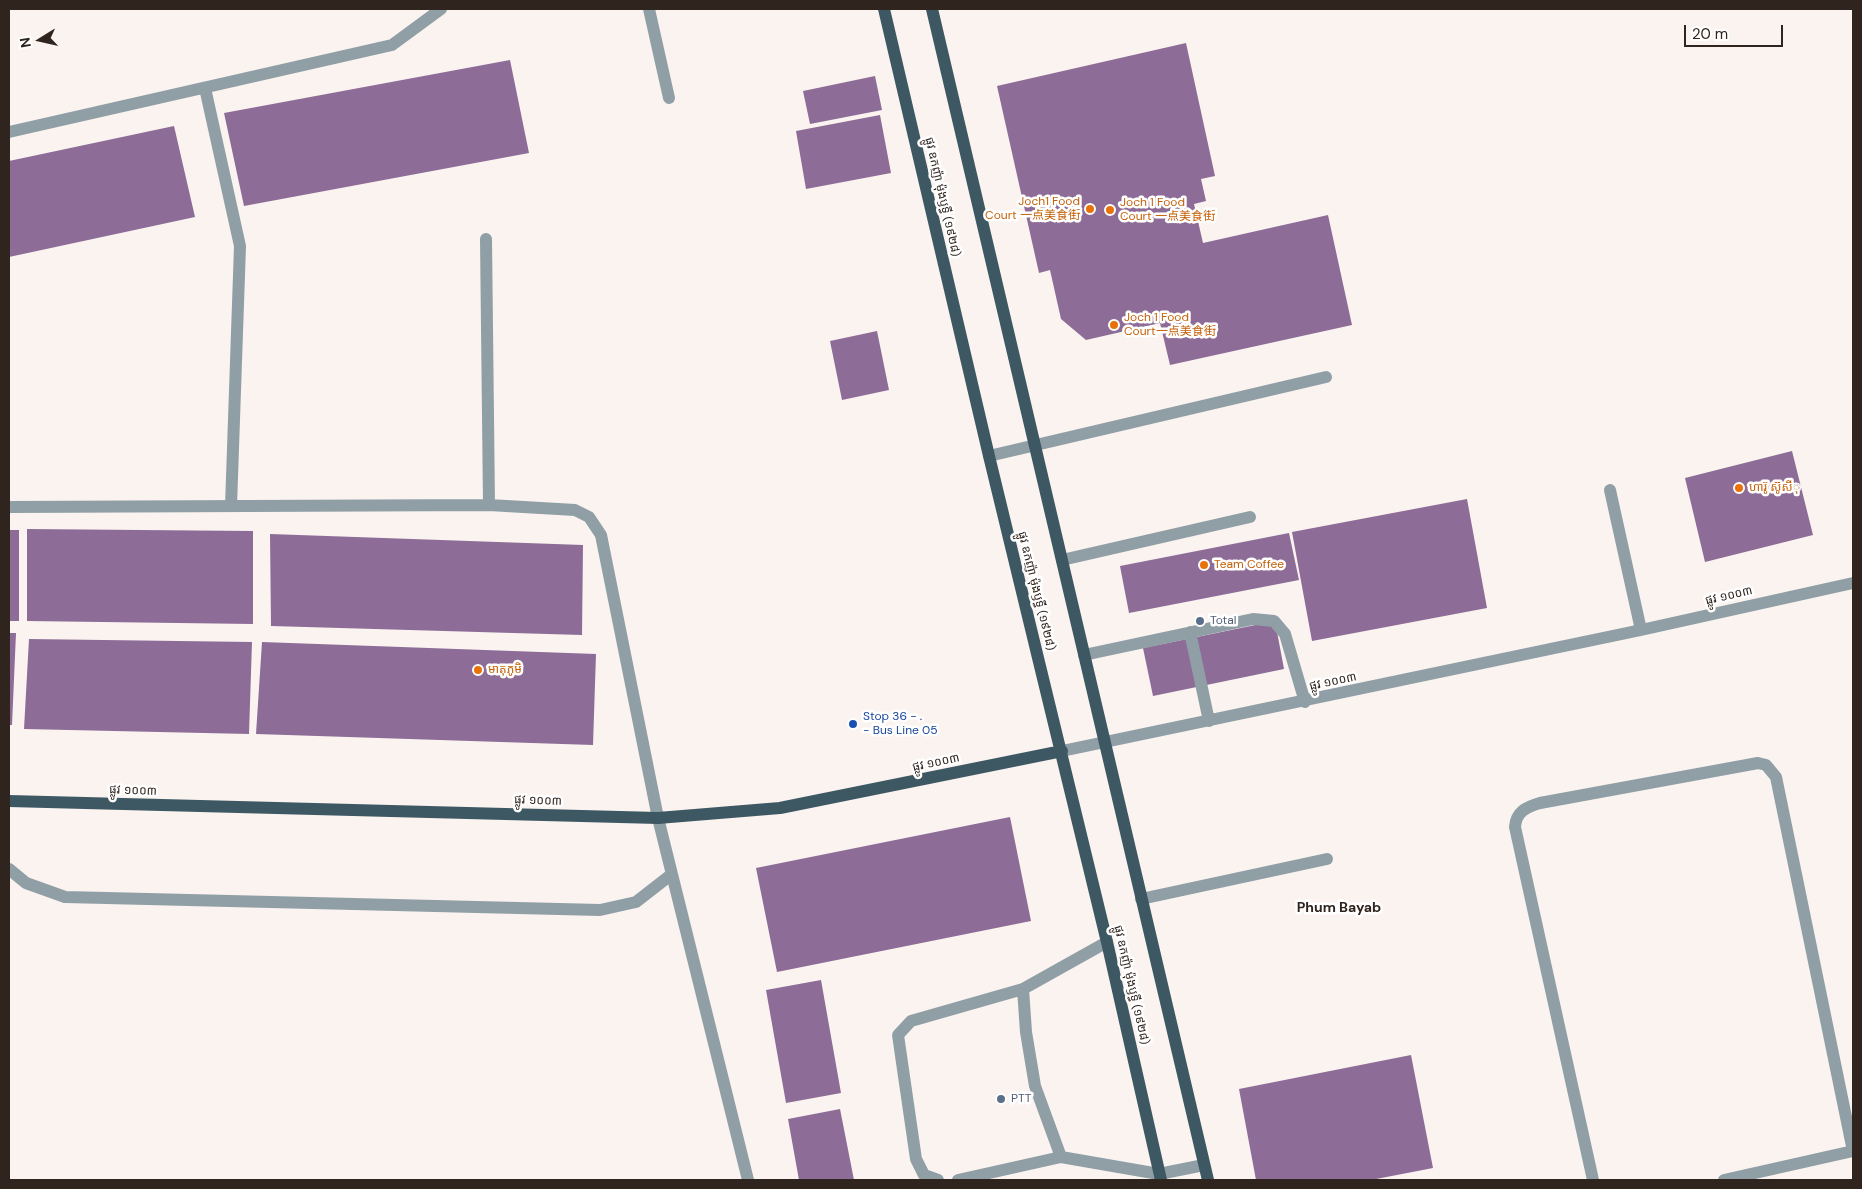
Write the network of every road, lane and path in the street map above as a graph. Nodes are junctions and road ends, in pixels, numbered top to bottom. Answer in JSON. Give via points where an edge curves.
{"nodes":[{"id":1,"x":441,"y":9,"type":"edge"},
{"id":2,"x":649,"y":9,"type":"edge"},
{"id":3,"x":884,"y":9,"type":"edge"},
{"id":4,"x":932,"y":9,"type":"edge"},
{"id":5,"x":205,"y":88,"type":"junction"},
{"id":6,"x":669,"y":98,"type":"dead end"},
{"id":7,"x":9,"y":132,"type":"edge"},
{"id":8,"x":486,"y":239,"type":"dead end"},
{"id":9,"x":1326,"y":377,"type":"dead end"},
{"id":10,"x":1035,"y":445,"type":"junction"},
{"id":11,"x":989,"y":456,"type":"junction"},
{"id":12,"x":1610,"y":490,"type":"dead end"},
{"id":13,"x":489,"y":505,"type":"junction"},
{"id":14,"x":231,"y":506,"type":"junction"},
{"id":15,"x":9,"y":508,"type":"edge"},
{"id":16,"x":1250,"y":517,"type":"dead end"},
{"id":17,"x":1062,"y":560,"type":"junction"},
{"id":18,"x":1853,"y":582,"type":"edge"},
{"id":19,"x":1641,"y":630,"type":"junction"},
{"id":20,"x":1190,"y":632,"type":"junction"},
{"id":21,"x":1084,"y":655,"type":"junction"},
{"id":22,"x":1305,"y":702,"type":"junction"},
{"id":23,"x":1209,"y":721,"type":"junction"},
{"id":24,"x":1105,"y":742,"type":"junction"},
{"id":25,"x":1062,"y":751,"type":"junction"},
{"id":26,"x":9,"y":801,"type":"edge"},
{"id":27,"x":658,"y":818,"type":"junction"},
{"id":28,"x":1327,"y":859,"type":"dead end"},
{"id":29,"x":9,"y":868,"type":"edge"},
{"id":30,"x":672,"y":874,"type":"junction"},
{"id":31,"x":1141,"y":899,"type":"junction"},
{"id":32,"x":1108,"y":942,"type":"junction"},
{"id":33,"x":1023,"y":989,"type":"junction"},
{"id":34,"x":1853,"y":1151,"type":"edge"},
{"id":35,"x":1061,"y":1157,"type":"junction"},
{"id":36,"x":1204,"y":1165,"type":"junction"},
{"id":37,"x":1160,"y":1177,"type":"edge"},
{"id":38,"x":748,"y":1180,"type":"edge"},
{"id":39,"x":938,"y":1180,"type":"edge"},
{"id":40,"x":958,"y":1180,"type":"edge"},
{"id":41,"x":1208,"y":1180,"type":"edge"},
{"id":42,"x":1593,"y":1180,"type":"edge"},
{"id":43,"x":1724,"y":1180,"type":"edge"}],
"edges":[{"from":1,"to":5,"type":"street","via":[[392,45]]},
{"from":2,"to":6,"type":"street"},
{"from":3,"to":11,"type":"main road","name":"ផ្លូវ ឧកញ៉ា ម៉ុងឫទ្ធី (១៩២៨)"},
{"from":4,"to":10,"type":"main road"},
{"from":5,"to":7,"type":"street"},
{"from":5,"to":14,"type":"street","via":[[240,246]]},
{"from":8,"to":13,"type":"street"},
{"from":9,"to":10,"type":"street"},
{"from":10,"to":11,"type":"street"},
{"from":10,"to":17,"type":"main road"},
{"from":11,"to":25,"type":"main road","name":"ផ្លូវ ឧកញ៉ា ម៉ុងឫទ្ធី (១៩២៨)"},
{"from":12,"to":19,"type":"street"},
{"from":13,"to":14,"type":"street"},
{"from":13,"to":27,"type":"street","via":[[575,510],[589,517],[601,535]]},
{"from":14,"to":15,"type":"street"},
{"from":16,"to":17,"type":"street"},
{"from":17,"to":21,"type":"main road"},
{"from":18,"to":19,"type":"street","name":"ផ្លូវ ១០០៣"},
{"from":19,"to":22,"type":"street","name":"ផ្លូវ ១០០៣"},
{"from":20,"to":21,"type":"street"},
{"from":20,"to":22,"type":"street","via":[[1253,619],[1274,621],[1286,634]]},
{"from":20,"to":23,"type":"street"},
{"from":21,"to":24,"type":"main road"},
{"from":22,"to":23,"type":"street","name":"ផ្លូវ ១០០៣"},
{"from":23,"to":24,"type":"street","name":"ផ្លូវ ១០០៣"},
{"from":24,"to":25,"type":"street","name":"ផ្លូវ ១០០៣"},
{"from":24,"to":31,"type":"main road"},
{"from":25,"to":27,"type":"main road","name":"ផ្លូវ ១០០៣","via":[[780,808]]},
{"from":25,"to":32,"type":"main road","name":"ផ្លូវ ឧកញ៉ា ម៉ុងឫទ្ធី (១៩២៨)"},
{"from":26,"to":27,"type":"main road","name":"ផ្លូវ ១០០៣"},
{"from":27,"to":30,"type":"street"},
{"from":28,"to":31,"type":"street"},
{"from":29,"to":30,"type":"street","via":[[26,883],[65,898],[600,910],[636,902]]},
{"from":30,"to":38,"type":"street"},
{"from":31,"to":36,"type":"main road"},
{"from":32,"to":33,"type":"street"},
{"from":32,"to":37,"type":"main road","name":"ផ្លូវ ឧកញ៉ា ម៉ុងឫទ្ធី (១៩២៨)"},
{"from":33,"to":35,"type":"street","via":[[1035,1086]]},
{"from":33,"to":39,"type":"street","via":[[911,1021],[898,1035],[916,1159],[924,1175]]},
{"from":34,"to":42,"type":"street","via":[[1776,777],[1758,762],[1540,803],[1527,807],[1515,820]]},
{"from":34,"to":43,"type":"street"},
{"from":35,"to":37,"type":"street"},
{"from":35,"to":40,"type":"street"},
{"from":36,"to":37,"type":"street"},
{"from":36,"to":41,"type":"main road"}]}
